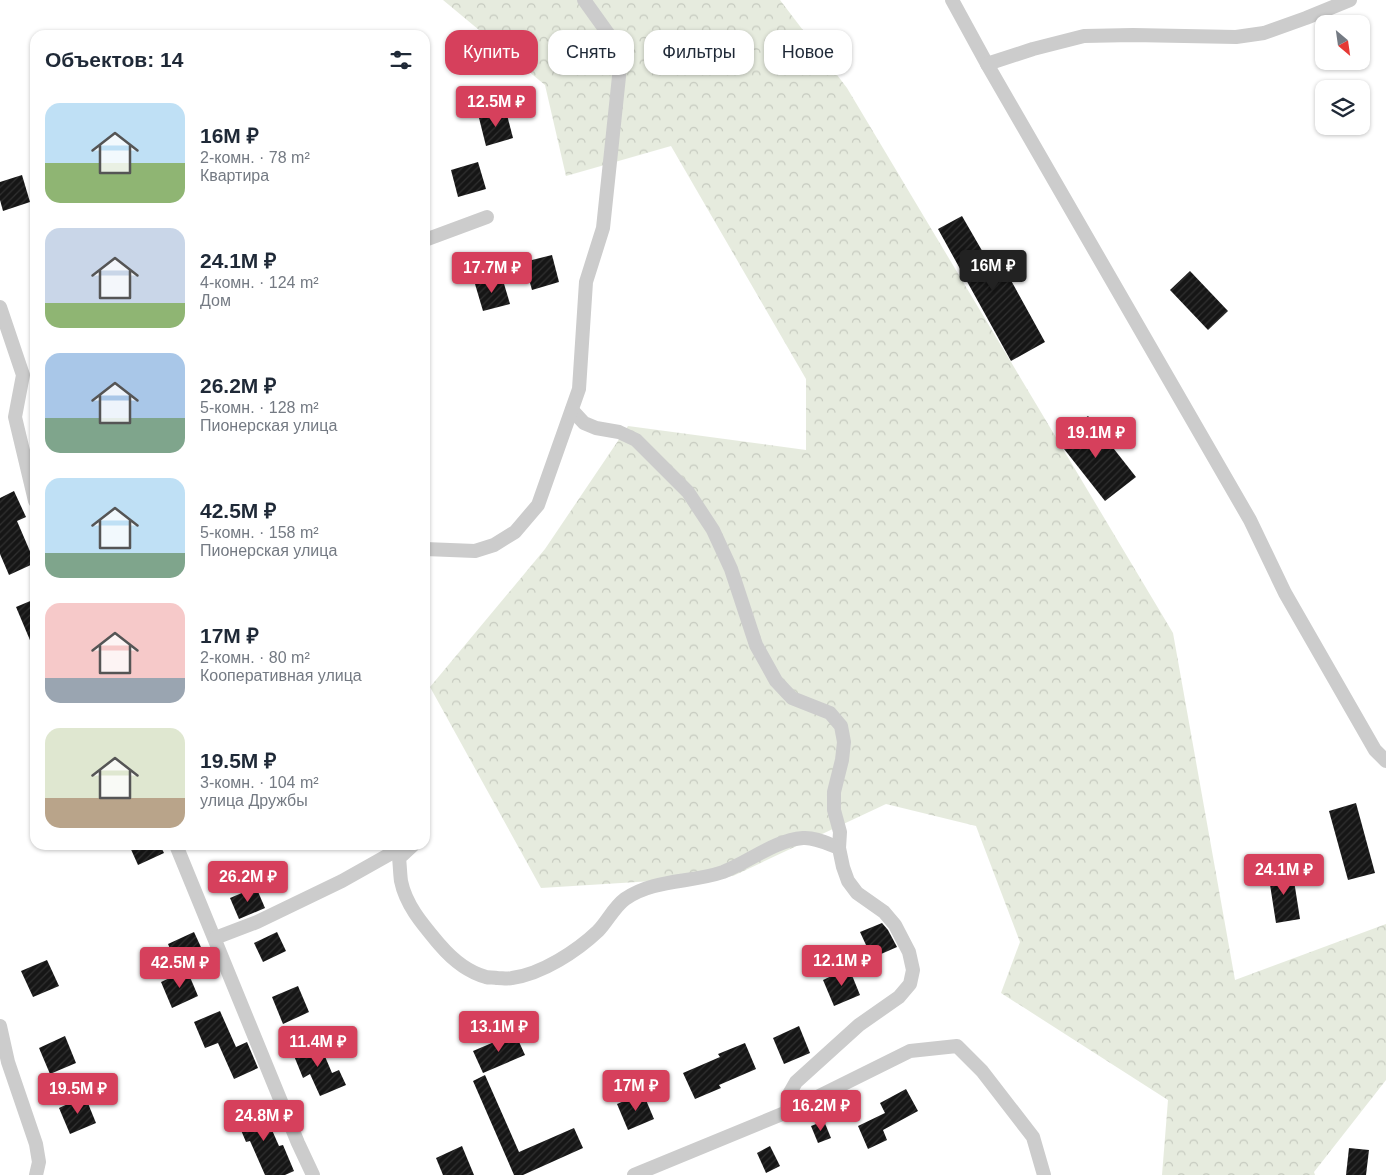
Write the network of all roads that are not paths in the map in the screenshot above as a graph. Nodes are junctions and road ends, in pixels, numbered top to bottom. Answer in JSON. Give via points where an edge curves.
{"nodes":[{"id":1,"x":584,"y":0,"type":"edge"},
{"id":2,"x":952,"y":0,"type":"edge"},
{"id":3,"x":1350,"y":0,"type":"edge"},
{"id":4,"x":987,"y":64,"type":"junction"},
{"id":5,"x":487,"y":217,"type":"dead end"},
{"id":6,"x":430,"y":238,"type":"edge"},
{"id":7,"x":0,"y":307,"type":"edge"},
{"id":8,"x":29,"y":373,"type":"edge"},
{"id":9,"x":572,"y":410,"type":"junction"},
{"id":10,"x":30,"y":480,"type":"edge"},
{"id":11,"x":430,"y":549,"type":"edge"},
{"id":12,"x":1386,"y":761,"type":"edge"},
{"id":13,"x":839,"y":848,"type":"junction"},
{"id":14,"x":178,"y":850,"type":"edge"},
{"id":15,"x":398,"y":850,"type":"edge"},
{"id":16,"x":408,"y":850,"type":"edge"},
{"id":17,"x":215,"y":938,"type":"junction"},
{"id":18,"x":0,"y":1026,"type":"edge"},
{"id":19,"x":787,"y":1112,"type":"junction"},
{"id":20,"x":38,"y":1169,"type":"edge"},
{"id":21,"x":313,"y":1175,"type":"edge"},
{"id":22,"x":634,"y":1175,"type":"edge"},
{"id":23,"x":1044,"y":1175,"type":"edge"}],
"edges":[{"from":1,"to":9,"type":"street","via":[[612,39],[620,67],[604,228],[586,282],[579,390]]},
{"from":2,"to":4,"type":"street"},
{"from":3,"to":4,"type":"street","via":[[1264,33],[1236,37],[1084,36],[1033,48]]},
{"from":4,"to":12,"type":"street","via":[[1250,520],[1285,593],[1376,750]]},
{"from":5,"to":6,"type":"street"},
{"from":7,"to":8,"type":"street"},
{"from":8,"to":10,"type":"street","via":[[15,417]]},
{"from":9,"to":11,"type":"street","via":[[538,504],[515,532],[494,545],[475,551]]},
{"from":9,"to":13,"type":"street","via":[[584,423],[636,440],[688,492],[713,530],[731,570],[756,645],[776,681],[792,698],[830,713],[841,726],[844,742],[834,792]]},
{"from":13,"to":16,"type":"street","via":[[804,838],[783,842],[721,872],[641,891],[624,900],[582,945],[559,960],[512,978],[487,977],[463,967],[422,924],[401,882],[399,858]]},
{"from":13,"to":19,"type":"street","via":[[848,881],[857,893],[884,912],[895,925],[909,952],[913,970],[910,984],[899,997],[859,1025],[796,1082],[788,1096]]},
{"from":14,"to":17,"type":"street"},
{"from":15,"to":17,"type":"street","via":[[257,922]]},
{"from":17,"to":21,"type":"street"},
{"from":18,"to":20,"type":"street","via":[[8,1062],[36,1144]]},
{"from":19,"to":22,"type":"street"},
{"from":19,"to":23,"type":"street","via":[[910,1050],[957,1046],[982,1071],[1032,1137]]}]}
